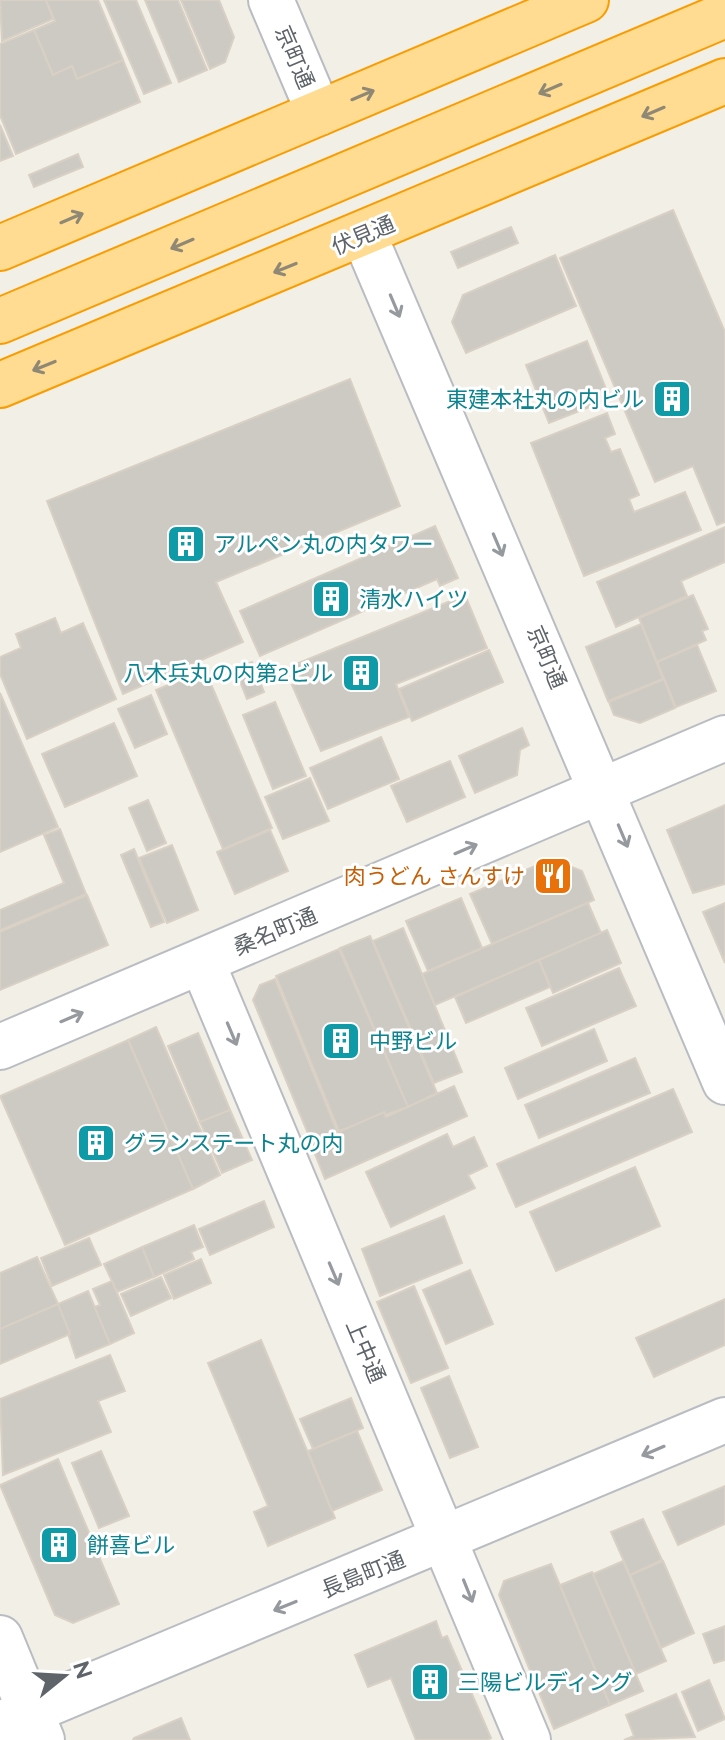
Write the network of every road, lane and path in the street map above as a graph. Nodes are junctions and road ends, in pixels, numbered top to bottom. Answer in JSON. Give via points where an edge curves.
{"nodes":[{"id":1,"x":271,"y":0,"type":"edge"},
{"id":2,"x":586,"y":0,"type":"edge"},
{"id":3,"x":725,"y":15,"type":"edge"},
{"id":4,"x":725,"y":81,"type":"edge"},
{"id":5,"x":319,"y":113,"type":"junction"},
{"id":6,"x":364,"y":235,"type":"junction"},
{"id":7,"x":0,"y":248,"type":"edge"},
{"id":8,"x":0,"y":321,"type":"edge"},
{"id":9,"x":0,"y":385,"type":"edge"},
{"id":10,"x":725,"y":738,"type":"edge"},
{"id":11,"x":604,"y":790,"type":"junction"},
{"id":12,"x":202,"y":962,"type":"junction"},
{"id":13,"x":0,"y":1047,"type":"edge"},
{"id":14,"x":725,"y":1082,"type":"edge"},
{"id":15,"x":725,"y":1420,"type":"edge"},
{"id":16,"x":447,"y":1539,"type":"junction"},
{"id":17,"x":0,"y":1638,"type":"edge"},
{"id":18,"x":24,"y":1725,"type":"edge"},
{"id":19,"x":528,"y":1740,"type":"edge"}],
"edges":[{"from":1,"to":5,"type":"street","name":"京町通"},
{"from":5,"to":2,"type":"highway","one_way":true},
{"from":3,"to":8,"type":"highway","one_way":true},
{"from":4,"to":6,"type":"highway","name":"伏見通","one_way":true},
{"from":7,"to":5,"type":"highway","one_way":true},
{"from":6,"to":9,"type":"highway","name":"伏見通","one_way":true},
{"from":6,"to":11,"type":"street","name":"京町通","one_way":true},
{"from":10,"to":11,"type":"street","name":"桑名町通"},
{"from":12,"to":11,"type":"street","name":"桑名町通","one_way":true},
{"from":11,"to":14,"type":"street","name":"京町通","one_way":true},
{"from":13,"to":12,"type":"street","name":"桑名町通","one_way":true},
{"from":12,"to":16,"type":"street","name":"上中通","one_way":true},
{"from":15,"to":16,"type":"street","name":"長島町通","one_way":true},
{"from":16,"to":18,"type":"street","name":"長島町通","one_way":true},
{"from":16,"to":19,"type":"street","name":"上中通","one_way":true},
{"from":17,"to":18,"type":"street"}]}
